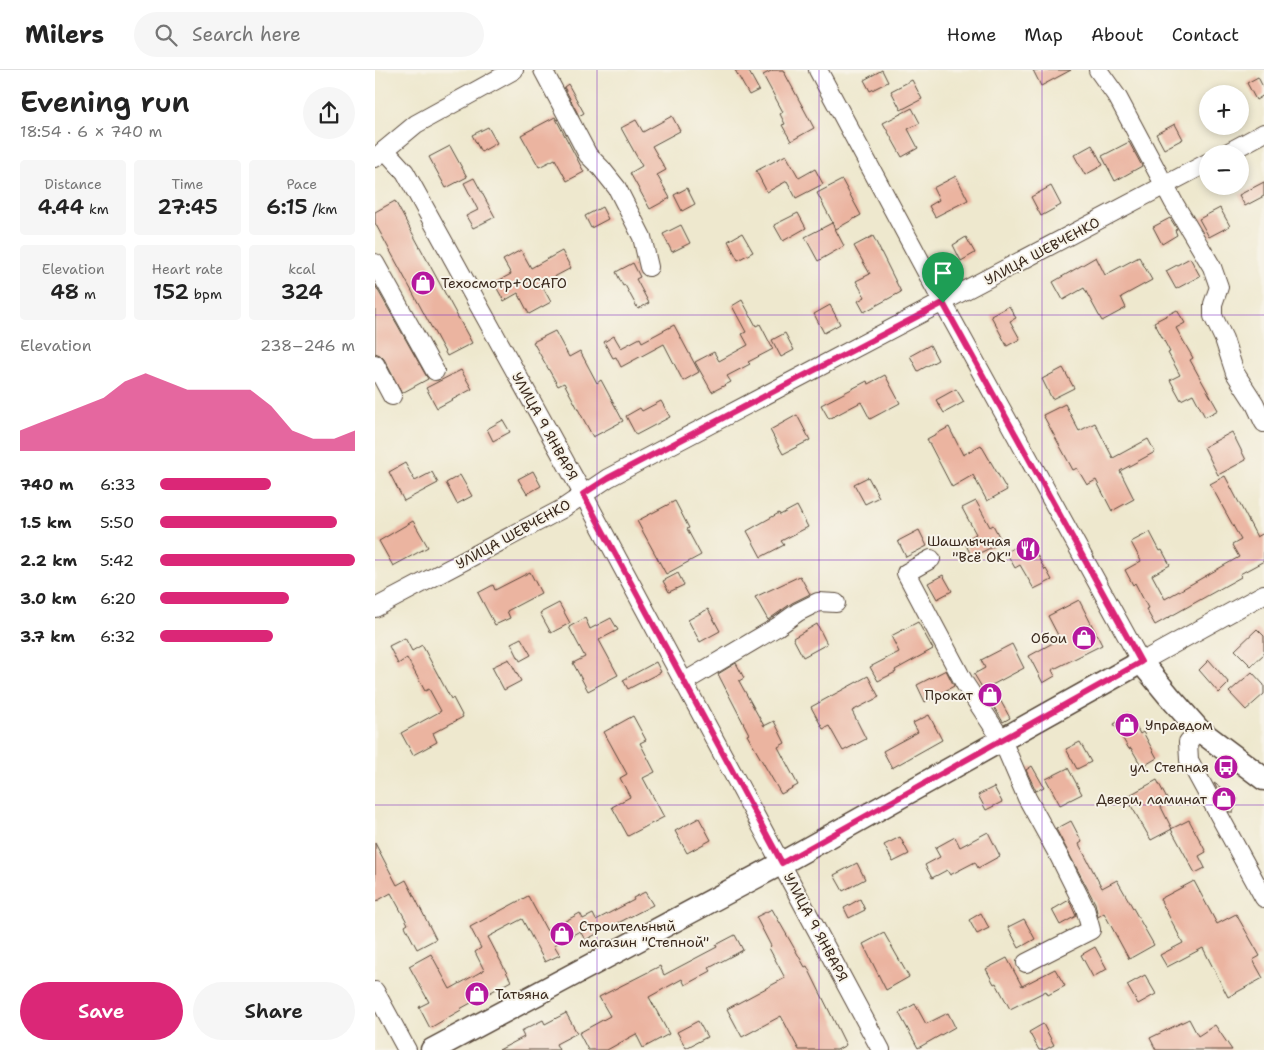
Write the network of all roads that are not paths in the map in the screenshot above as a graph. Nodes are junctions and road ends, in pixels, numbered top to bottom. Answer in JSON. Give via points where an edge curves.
{"nodes":[{"id":1,"x":514,"y":70,"type":"edge"},
{"id":2,"x":543,"y":70,"type":"edge"},
{"id":3,"x":819,"y":70,"type":"edge"},
{"id":4,"x":1098,"y":70,"type":"edge"},
{"id":5,"x":1264,"y":133,"type":"edge"},
{"id":6,"x":1242,"y":145,"type":"edge"},
{"id":7,"x":380,"y":154,"type":"edge"},
{"id":8,"x":1199,"y":167,"type":"edge"},
{"id":9,"x":1165,"y":186,"type":"junction"},
{"id":10,"x":375,"y":263,"type":"edge"},
{"id":11,"x":649,"y":267,"type":"dead end"},
{"id":12,"x":943,"y":303,"type":"junction"},
{"id":13,"x":375,"y":364,"type":"edge"},
{"id":14,"x":435,"y":371,"type":"dead end"},
{"id":15,"x":392,"y":396,"type":"dead end"},
{"id":16,"x":1264,"y":424,"type":"edge"},
{"id":17,"x":583,"y":494,"type":"junction"},
{"id":18,"x":931,"y":559,"type":"dead end"},
{"id":19,"x":1264,"y":594,"type":"edge"},
{"id":20,"x":836,"y":603,"type":"dead end"},
{"id":21,"x":375,"y":608,"type":"edge"},
{"id":22,"x":1141,"y":662,"type":"junction"},
{"id":23,"x":684,"y":682,"type":"junction"},
{"id":24,"x":1199,"y":730,"type":"junction"},
{"id":25,"x":1002,"y":740,"type":"junction"},
{"id":26,"x":1264,"y":779,"type":"edge"},
{"id":27,"x":782,"y":863,"type":"junction"},
{"id":28,"x":1264,"y":898,"type":"edge"},
{"id":29,"x":1026,"y":963,"type":"dead end"},
{"id":30,"x":375,"y":991,"type":"edge"},
{"id":31,"x":407,"y":1050,"type":"edge"},
{"id":32,"x":432,"y":1050,"type":"edge"},
{"id":33,"x":881,"y":1050,"type":"edge"}],
"edges":[{"from":1,"to":7,"type":"street","via":[[416,124]]},
{"from":2,"to":11,"type":"street","via":[[588,155],[617,188],[642,237]]},
{"from":3,"to":12,"type":"street"},
{"from":4,"to":9,"type":"street","via":[[1118,98]]},
{"from":5,"to":6,"type":"street"},
{"from":7,"to":17,"type":"street","name":"УЛИЦА 9 ЯНВАРЯ","via":[[405,172]]},
{"from":8,"to":9,"type":"street","name":"УЛИЦА ШЕВЧЕНКО"},
{"from":9,"to":12,"type":"street","name":"УЛИЦА ШЕВЧЕНКО"},
{"from":9,"to":16,"type":"street","via":[[1212,267],[1219,287],[1213,316],[1235,372]]},
{"from":10,"to":14,"type":"street"},
{"from":12,"to":17,"type":"street","name":"УЛИЦА ШЕВЧЕНКО"},
{"from":12,"to":22,"type":"street"},
{"from":13,"to":15,"type":"street"},
{"from":17,"to":21,"type":"street","name":"УЛИЦА ШЕВЧЕНКО","via":[[562,509]]},
{"from":17,"to":23,"type":"street","name":"УЛИЦА 9 ЯНВАРЯ"},
{"from":18,"to":25,"type":"street","via":[[906,573],[965,684]]},
{"from":19,"to":22,"type":"street"},
{"from":20,"to":23,"type":"street","via":[[818,602],[798,612]]},
{"from":22,"to":24,"type":"main road"},
{"from":22,"to":25,"type":"main road"},
{"from":23,"to":27,"type":"street","name":"УЛИЦА 9 ЯНВАРЯ"},
{"from":24,"to":26,"type":"main road"},
{"from":24,"to":28,"type":"street","via":[[1189,742],[1189,760]]},
{"from":25,"to":27,"type":"main road"},
{"from":25,"to":29,"type":"street","via":[[1027,798],[1085,908],[1091,930]]},
{"from":27,"to":32,"type":"main road"},
{"from":27,"to":33,"type":"street","name":"УЛИЦА 9 ЯНВАРЯ"},
{"from":30,"to":31,"type":"street"}]}
